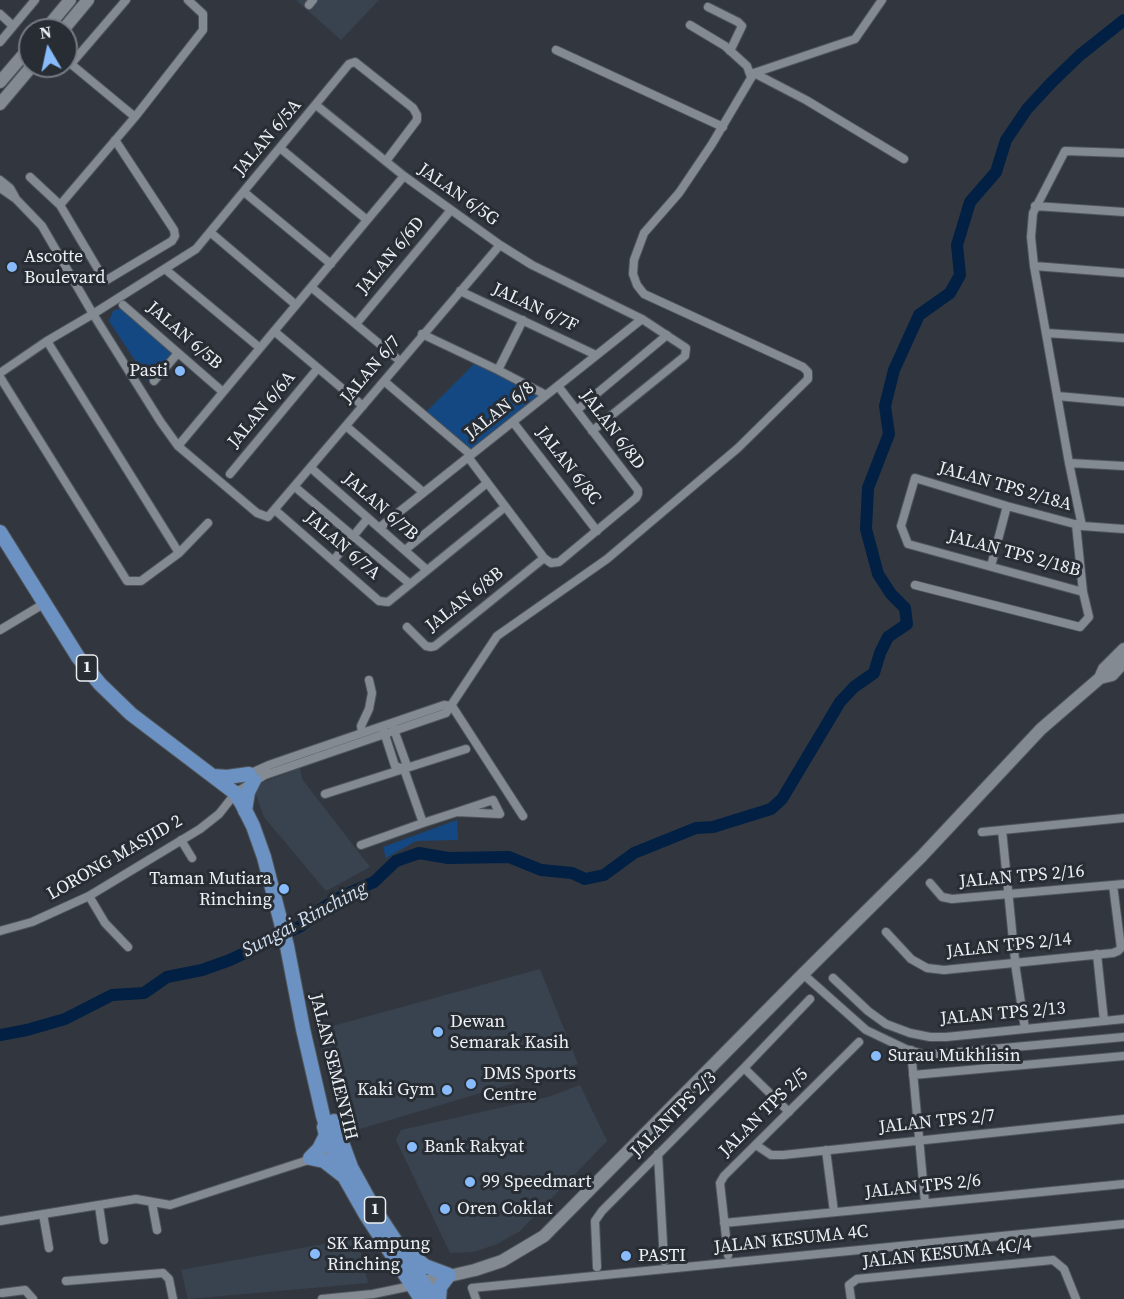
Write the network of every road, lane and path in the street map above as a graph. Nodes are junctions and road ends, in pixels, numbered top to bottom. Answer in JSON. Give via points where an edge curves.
{"nodes":[{"id":1,"x":35,"y":0,"type":"edge"},
{"id":2,"x":70,"y":0,"type":"edge"},
{"id":3,"x":88,"y":0,"type":"edge"},
{"id":4,"x":126,"y":0,"type":"edge"},
{"id":5,"x":188,"y":0,"type":"edge"},
{"id":6,"x":882,"y":0,"type":"edge"},
{"id":7,"x":708,"y":8,"type":"dead end"},
{"id":8,"x":0,"y":14,"type":"edge"},
{"id":9,"x":55,"y":18,"type":"edge"},
{"id":10,"x":73,"y":18,"type":"edge"},
{"id":11,"x":690,"y":25,"type":"dead end"},
{"id":12,"x":14,"y":26,"type":"junction"},
{"id":13,"x":0,"y":42,"type":"edge"},
{"id":14,"x":556,"y":50,"type":"dead end"},
{"id":15,"x":730,"y":51,"type":"junction"},
{"id":16,"x":18,"y":60,"type":"edge"},
{"id":17,"x":753,"y":75,"type":"junction"},
{"id":18,"x":2,"y":78,"type":"edge"},
{"id":19,"x":22,"y":78,"type":"edge"},
{"id":20,"x":0,"y":105,"type":"edge"},
{"id":21,"x":316,"y":105,"type":"junction"},
{"id":22,"x":135,"y":117,"type":"junction"},
{"id":23,"x":723,"y":127,"type":"junction"},
{"id":24,"x":116,"y":140,"type":"junction"},
{"id":25,"x":280,"y":148,"type":"junction"},
{"id":26,"x":1124,"y":153,"type":"edge"},
{"id":27,"x":904,"y":159,"type":"dead end"},
{"id":28,"x":386,"y":161,"type":"junction"},
{"id":29,"x":404,"y":176,"type":"junction"},
{"id":30,"x":30,"y":177,"type":"dead end"},
{"id":31,"x":0,"y":180,"type":"edge"},
{"id":32,"x":0,"y":188,"type":"edge"},
{"id":33,"x":244,"y":192,"type":"junction"},
{"id":34,"x":16,"y":199,"type":"junction"},
{"id":35,"x":60,"y":205,"type":"junction"},
{"id":36,"x":1035,"y":206,"type":"junction"},
{"id":37,"x":451,"y":210,"type":"junction"},
{"id":38,"x":1124,"y":212,"type":"edge"},
{"id":39,"x":367,"y":220,"type":"junction"},
{"id":40,"x":210,"y":232,"type":"junction"},
{"id":41,"x":500,"y":245,"type":"junction"},
{"id":42,"x":331,"y":264,"type":"junction"},
{"id":43,"x":1034,"y":266,"type":"junction"},
{"id":44,"x":165,"y":269,"type":"junction"},
{"id":45,"x":1124,"y":273,"type":"edge"},
{"id":46,"x":311,"y":287,"type":"junction"},
{"id":47,"x":460,"y":291,"type":"junction"},
{"id":48,"x":84,"y":299,"type":"junction"},
{"id":49,"x":123,"y":305,"type":"dead end"},
{"id":50,"x":296,"y":305,"type":"junction"},
{"id":51,"x":106,"y":306,"type":"junction"},
{"id":52,"x":93,"y":314,"type":"junction"},
{"id":53,"x":642,"y":319,"type":"junction"},
{"id":54,"x":523,"y":320,"type":"junction"},
{"id":55,"x":356,"y":324,"type":"junction"},
{"id":56,"x":274,"y":331,"type":"junction"},
{"id":57,"x":1046,"y":333,"type":"junction"},
{"id":58,"x":422,"y":334,"type":"junction"},
{"id":59,"x":106,"y":335,"type":"junction"},
{"id":60,"x":667,"y":335,"type":"junction"},
{"id":61,"x":1124,"y":338,"type":"edge"},
{"id":62,"x":47,"y":341,"type":"junction"},
{"id":63,"x":260,"y":348,"type":"junction"},
{"id":64,"x":178,"y":353,"type":"junction"},
{"id":65,"x":596,"y":355,"type":"junction"},
{"id":66,"x":400,"y":361,"type":"junction"},
{"id":67,"x":318,"y":368,"type":"junction"},
{"id":68,"x":498,"y":370,"type":"junction"},
{"id":69,"x":0,"y":375,"type":"edge"},
{"id":70,"x":154,"y":381,"type":"dead end"},
{"id":71,"x":384,"y":381,"type":"junction"},
{"id":72,"x":558,"y":386,"type":"junction"},
{"id":73,"x":224,"y":392,"type":"junction"},
{"id":74,"x":546,"y":395,"type":"junction"},
{"id":75,"x":1057,"y":396,"type":"junction"},
{"id":76,"x":1124,"y":402,"type":"edge"},
{"id":77,"x":363,"y":406,"type":"junction"},
{"id":78,"x":577,"y":410,"type":"junction"},
{"id":79,"x":513,"y":422,"type":"junction"},
{"id":80,"x":346,"y":426,"type":"junction"},
{"id":81,"x":164,"y":427,"type":"junction"},
{"id":82,"x":191,"y":430,"type":"junction"},
{"id":83,"x":592,"y":431,"type":"junction"},
{"id":84,"x":178,"y":446,"type":"junction"},
{"id":85,"x":469,"y":456,"type":"junction"},
{"id":86,"x":195,"y":460,"type":"junction"},
{"id":87,"x":1069,"y":463,"type":"junction"},
{"id":88,"x":1124,"y":466,"type":"edge"},
{"id":89,"x":311,"y":468,"type":"junction"},
{"id":90,"x":230,"y":474,"type":"dead end"},
{"id":91,"x":487,"y":483,"type":"junction"},
{"id":92,"x":295,"y":487,"type":"junction"},
{"id":93,"x":423,"y":492,"type":"junction"},
{"id":94,"x":1007,"y":506,"type":"junction"},
{"id":95,"x":505,"y":507,"type":"junction"},
{"id":96,"x":275,"y":510,"type":"junction"},
{"id":97,"x":368,"y":518,"type":"junction"},
{"id":98,"x":208,"y":523,"type":"dead end"},
{"id":99,"x":1079,"y":525,"type":"junction"},
{"id":100,"x":379,"y":528,"type":"junction"},
{"id":101,"x":1124,"y":529,"type":"edge"},
{"id":102,"x":597,"y":531,"type":"junction"},
{"id":103,"x":0,"y":532,"type":"edge"},
{"id":104,"x":353,"y":536,"type":"junction"},
{"id":105,"x":908,"y":544,"type":"joint"},
{"id":106,"x":405,"y":550,"type":"junction"},
{"id":107,"x":179,"y":553,"type":"junction"},
{"id":108,"x":544,"y":558,"type":"junction"},
{"id":109,"x":333,"y":561,"type":"junction"},
{"id":110,"x":991,"y":566,"type":"junction"},
{"id":111,"x":427,"y":570,"type":"junction"},
{"id":112,"x":410,"y":584,"type":"junction"},
{"id":113,"x":915,"y":585,"type":"dead end"},
{"id":114,"x":1083,"y":592,"type":"junction"},
{"id":115,"x":45,"y":603,"type":"junction"},
{"id":116,"x":407,"y":627,"type":"dead end"},
{"id":117,"x":0,"y":630,"type":"edge"},
{"id":118,"x":1124,"y":649,"type":"edge"},
{"id":119,"x":1124,"y":662,"type":"edge"},
{"id":120,"x":1100,"y":678,"type":"junction"},
{"id":121,"x":369,"y":680,"type":"dead end"},
{"id":122,"x":452,"y":706,"type":"junction"},
{"id":123,"x":393,"y":727,"type":"junction"},
{"id":124,"x":383,"y":730,"type":"junction"},
{"id":125,"x":362,"y":733,"type":"junction"},
{"id":126,"x":465,"y":749,"type":"dead end"},
{"id":127,"x":199,"y":766,"type":"junction"},
{"id":128,"x":404,"y":769,"type":"junction"},
{"id":129,"x":214,"y":776,"type":"junction"},
{"id":130,"x":252,"y":777,"type":"junction"},
{"id":131,"x":325,"y":794,"type":"dead end"},
{"id":132,"x":233,"y":796,"type":"junction"},
{"id":133,"x":245,"y":811,"type":"junction"},
{"id":134,"x":457,"y":812,"type":"dead end"},
{"id":135,"x":523,"y":816,"type":"dead end"},
{"id":136,"x":1124,"y":818,"type":"edge"},
{"id":137,"x":423,"y":824,"type":"junction"},
{"id":138,"x":253,"y":826,"type":"junction"},
{"id":139,"x":1002,"y":830,"type":"junction"},
{"id":140,"x":982,"y":832,"type":"dead end"},
{"id":141,"x":182,"y":840,"type":"junction"},
{"id":142,"x":361,"y":845,"type":"dead end"},
{"id":143,"x":192,"y":858,"type":"dead end"},
{"id":144,"x":930,"y":883,"type":"dead end"},
{"id":145,"x":1124,"y":884,"type":"edge"},
{"id":146,"x":1113,"y":885,"type":"junction"},
{"id":147,"x":1008,"y":895,"type":"junction"},
{"id":148,"x":89,"y":896,"type":"junction"},
{"id":149,"x":0,"y":931,"type":"edge"},
{"id":150,"x":886,"y":932,"type":"dead end"},
{"id":151,"x":128,"y":947,"type":"dead end"},
{"id":152,"x":1097,"y":954,"type":"junction"},
{"id":153,"x":1015,"y":962,"type":"junction"},
{"id":154,"x":803,"y":974,"type":"junction"},
{"id":155,"x":833,"y":978,"type":"dead end"},
{"id":156,"x":294,"y":980,"type":"junction"},
{"id":157,"x":810,"y":999,"type":"dead end"},
{"id":158,"x":1124,"y":1019,"type":"edge"},
{"id":159,"x":1104,"y":1021,"type":"junction"},
{"id":160,"x":1025,"y":1029,"type":"junction"},
{"id":161,"x":1124,"y":1037,"type":"edge"},
{"id":162,"x":859,"y":1042,"type":"dead end"},
{"id":163,"x":911,"y":1050,"type":"junction"},
{"id":164,"x":1124,"y":1056,"type":"edge"},
{"id":165,"x":744,"y":1068,"type":"junction"},
{"id":166,"x":914,"y":1075,"type":"junction"},
{"id":167,"x":789,"y":1112,"type":"junction"},
{"id":168,"x":323,"y":1116,"type":"junction"},
{"id":169,"x":1124,"y":1119,"type":"edge"},
{"id":170,"x":920,"y":1141,"type":"junction"},
{"id":171,"x":756,"y":1145,"type":"junction"},
{"id":172,"x":339,"y":1150,"type":"junction"},
{"id":173,"x":826,"y":1150,"type":"junction"},
{"id":174,"x":315,"y":1154,"type":"junction"},
{"id":175,"x":658,"y":1154,"type":"junction"},
{"id":176,"x":345,"y":1178,"type":"junction"},
{"id":177,"x":1124,"y":1184,"type":"edge"},
{"id":178,"x":152,"y":1203,"type":"junction"},
{"id":179,"x":925,"y":1203,"type":"junction"},
{"id":180,"x":99,"y":1206,"type":"junction"},
{"id":181,"x":834,"y":1212,"type":"junction"},
{"id":182,"x":43,"y":1214,"type":"junction"},
{"id":183,"x":0,"y":1221,"type":"edge"},
{"id":184,"x":724,"y":1223,"type":"junction"},
{"id":185,"x":1124,"y":1224,"type":"edge"},
{"id":186,"x":157,"y":1230,"type":"dead end"},
{"id":187,"x":390,"y":1233,"type":"junction"},
{"id":188,"x":104,"y":1240,"type":"dead end"},
{"id":189,"x":50,"y":1248,"type":"dead end"},
{"id":190,"x":728,"y":1255,"type":"dead end"},
{"id":191,"x":664,"y":1261,"type":"dead end"},
{"id":192,"x":597,"y":1267,"type":"dead end"},
{"id":193,"x":449,"y":1275,"type":"junction"},
{"id":194,"x":66,"y":1281,"type":"dead end"},
{"id":195,"x":417,"y":1284,"type":"junction"},
{"id":196,"x":2,"y":1293,"type":"dead end"},
{"id":197,"x":33,"y":1299,"type":"edge"},
{"id":198,"x":173,"y":1299,"type":"edge"},
{"id":199,"x":321,"y":1299,"type":"edge"},
{"id":200,"x":421,"y":1299,"type":"edge"},
{"id":201,"x":434,"y":1299,"type":"edge"},
{"id":202,"x":439,"y":1299,"type":"edge"},
{"id":203,"x":476,"y":1299,"type":"edge"},
{"id":204,"x":850,"y":1299,"type":"edge"},
{"id":205,"x":1076,"y":1299,"type":"edge"}],
"edges":[{"from":1,"to":12,"type":"street"},
{"from":2,"to":9,"type":"street"},
{"from":3,"to":10,"type":"street"},
{"from":4,"to":22,"type":"street","via":[[72,64]]},
{"from":5,"to":22,"type":"street","via":[[203,14],[203,30]]},
{"from":6,"to":17,"type":"street","via":[[855,39]]},
{"from":7,"to":15,"type":"street","via":[[742,26]]},
{"from":8,"to":12,"type":"street"},
{"from":11,"to":15,"type":"street"},
{"from":12,"to":13,"type":"street"},
{"from":14,"to":23,"type":"street"},
{"from":15,"to":17,"type":"street"},
{"from":16,"to":18,"type":"street"},
{"from":17,"to":23,"type":"street"},
{"from":17,"to":27,"type":"street","via":[[806,100]]},
{"from":19,"to":20,"type":"street"},
{"from":21,"to":25,"type":"street","name":"JALAN 6/5A"},
{"from":21,"to":28,"type":"street"},
{"from":21,"to":28,"type":"street","name":"JALAN 6/5A","via":[[349,64],[361,64],[417,115]]},
{"from":22,"to":24,"type":"street"},
{"from":23,"to":122,"type":"street","via":[[679,193],[644,233],[633,274],[644,294],[803,368],[808,379],[738,448],[607,559],[497,636]]},
{"from":24,"to":35,"type":"street"},
{"from":24,"to":35,"type":"street","via":[[174,230],[176,236],[172,241],[105,281]]},
{"from":25,"to":33,"type":"street","name":"JALAN 6/5A"},
{"from":25,"to":39,"type":"street"},
{"from":26,"to":36,"type":"street","via":[[1065,151]]},
{"from":28,"to":29,"type":"street"},
{"from":29,"to":37,"type":"street","name":"JALAN 6/5G"},
{"from":29,"to":39,"type":"street","name":"JALAN 6/5G"},
{"from":30,"to":35,"type":"street"},
{"from":31,"to":34,"type":"street"},
{"from":32,"to":34,"type":"street"},
{"from":33,"to":40,"type":"street","name":"JALAN 6/5A"},
{"from":33,"to":42,"type":"street"},
{"from":34,"to":48,"type":"street","via":[[42,226]]},
{"from":36,"to":38,"type":"street"},
{"from":36,"to":43,"type":"street","name":"JALAN TPS 2/18B","via":[[1031,237]]},
{"from":37,"to":41,"type":"street","name":"JALAN 6/5G"},
{"from":37,"to":55,"type":"street","name":"JALAN 6/6D"},
{"from":39,"to":42,"type":"street","name":"JALAN 6/5G"},
{"from":40,"to":44,"type":"street","name":"JALAN 6/5A","via":[[196,249]]},
{"from":40,"to":50,"type":"street"},
{"from":41,"to":47,"type":"street","name":"JALAN 6/7"},
{"from":41,"to":53,"type":"street","name":"JALAN 6/5G"},
{"from":42,"to":46,"type":"street","name":"JALAN 6/5G"},
{"from":43,"to":45,"type":"street"},
{"from":43,"to":57,"type":"street","name":"JALAN TPS 2/18B"},
{"from":44,"to":51,"type":"street","name":"JALAN 6/5A"},
{"from":44,"to":63,"type":"street"},
{"from":46,"to":50,"type":"street","name":"JALAN 6/5G"},
{"from":46,"to":55,"type":"street"},
{"from":47,"to":54,"type":"street","name":"JALAN 6/7F"},
{"from":47,"to":58,"type":"street","name":"JALAN 6/7"},
{"from":48,"to":51,"type":"street","via":[[91,305]]},
{"from":48,"to":52,"type":"street"},
{"from":49,"to":64,"type":"street","name":"JALAN 6/5B"},
{"from":50,"to":56,"type":"street","name":"JALAN 6/5G"},
{"from":51,"to":52,"type":"street","name":"JALAN 6/5A"},
{"from":51,"to":59,"type":"street","via":[[102,314]]},
{"from":52,"to":59,"type":"street"},
{"from":52,"to":62,"type":"street","name":"JALAN 6/5A"},
{"from":53,"to":60,"type":"street","name":"JALAN 6/5G"},
{"from":53,"to":65,"type":"street","name":"JALAN 6/8"},
{"from":54,"to":65,"type":"street","name":"JALAN 6/7F"},
{"from":54,"to":68,"type":"street"},
{"from":55,"to":66,"type":"street"},
{"from":56,"to":63,"type":"street","name":"JALAN 6/5G"},
{"from":56,"to":67,"type":"street"},
{"from":57,"to":61,"type":"street"},
{"from":57,"to":75,"type":"street","name":"JALAN TPS 2/18B"},
{"from":58,"to":66,"type":"street","name":"JALAN 6/7"},
{"from":58,"to":68,"type":"street"},
{"from":59,"to":81,"type":"street"},
{"from":60,"to":78,"type":"street"},
{"from":60,"to":83,"type":"street","name":"JALAN 6/5G","via":[[686,348],[685,356]]},
{"from":62,"to":69,"type":"street","name":"JALAN 6/5A"},
{"from":62,"to":107,"type":"street"},
{"from":63,"to":73,"type":"street","name":"JALAN 6/5G"},
{"from":64,"to":70,"type":"street"},
{"from":64,"to":73,"type":"street","name":"JALAN 6/5B"},
{"from":65,"to":72,"type":"street","name":"JALAN 6/8"},
{"from":66,"to":71,"type":"street","name":"JALAN 6/7"},
{"from":67,"to":77,"type":"street"},
{"from":67,"to":90,"type":"street","name":"JALAN 6/6A"},
{"from":68,"to":74,"type":"street"},
{"from":69,"to":107,"type":"street","via":[[127,581],[141,581]]},
{"from":71,"to":77,"type":"street","name":"JALAN 6/7"},
{"from":71,"to":85,"type":"street"},
{"from":72,"to":74,"type":"street","name":"JALAN 6/8"},
{"from":72,"to":78,"type":"street","name":"JALAN 6/8D"},
{"from":73,"to":82,"type":"street","name":"JALAN 6/5G"},
{"from":74,"to":79,"type":"street","name":"JALAN 6/8"},
{"from":75,"to":76,"type":"street"},
{"from":75,"to":87,"type":"street","name":"JALAN TPS 2/18B"},
{"from":77,"to":80,"type":"street","name":"JALAN 6/7"},
{"from":78,"to":83,"type":"street","name":"JALAN 6/8D"},
{"from":79,"to":85,"type":"street","name":"JALAN 6/8"},
{"from":79,"to":102,"type":"street","name":"JALAN 6/8C"},
{"from":80,"to":89,"type":"street","name":"JALAN 6/7"},
{"from":80,"to":93,"type":"street"},
{"from":81,"to":82,"type":"street","via":[[182,434]]},
{"from":81,"to":84,"type":"street"},
{"from":82,"to":84,"type":"street","name":"JALAN 6/5G"},
{"from":82,"to":86,"type":"street","via":[[189,440]]},
{"from":83,"to":102,"type":"street","name":"JALAN 6/8D","via":[[638,490]]},
{"from":84,"to":86,"type":"street"},
{"from":85,"to":91,"type":"street"},
{"from":85,"to":93,"type":"street","name":"JALAN 6/8"},
{"from":86,"to":96,"type":"street","name":"JALAN 6/7","via":[[257,513],[268,517]]},
{"from":87,"to":88,"type":"street"},
{"from":87,"to":99,"type":"street","name":"JALAN TPS 2/18B"},
{"from":89,"to":92,"type":"street","name":"JALAN 6/7"},
{"from":89,"to":97,"type":"street","name":"JALAN 6/7B"},
{"from":91,"to":95,"type":"street"},
{"from":91,"to":106,"type":"street"},
{"from":92,"to":96,"type":"street","name":"JALAN 6/7"},
{"from":92,"to":104,"type":"street"},
{"from":93,"to":100,"type":"street","name":"JALAN 6/8"},
{"from":94,"to":99,"type":"street","name":"JALAN TPS 2/18A"},
{"from":94,"to":105,"type":"street","name":"JALAN TPS 2/18A","via":[[915,478],[901,526]]},
{"from":94,"to":110,"type":"street"},
{"from":95,"to":108,"type":"street"},
{"from":95,"to":111,"type":"street"},
{"from":96,"to":109,"type":"street","name":"JALAN 6/7A"},
{"from":97,"to":100,"type":"street","name":"JALAN 6/7B"},
{"from":97,"to":104,"type":"street"},
{"from":98,"to":107,"type":"street"},
{"from":99,"to":101,"type":"street","name":"JALAN TPS 2/18A"},
{"from":99,"to":114,"type":"street","name":"JALAN TPS 2/18B"},
{"from":100,"to":106,"type":"street","name":"JALAN 6/7B"},
{"from":102,"to":108,"type":"street","via":[[559,562],[551,563]]},
{"from":103,"to":115,"type":"main road","name":"JALAN SEMENYIH","number":"1"},
{"from":104,"to":109,"type":"street"},
{"from":104,"to":112,"type":"street"},
{"from":105,"to":110,"type":"street","name":"JALAN TPS 2/18B"},
{"from":106,"to":111,"type":"street","name":"JALAN 6/7B"},
{"from":108,"to":116,"type":"street","name":"JALAN 6/8B","via":[[435,646],[426,646]]},
{"from":109,"to":112,"type":"street","name":"JALAN 6/7A","via":[[380,601],[388,602]]},
{"from":110,"to":114,"type":"street","name":"JALAN TPS 2/18B"},
{"from":111,"to":112,"type":"street"},
{"from":113,"to":114,"type":"street","via":[[1080,627],[1089,617]]},
{"from":115,"to":117,"type":"street"},
{"from":115,"to":127,"type":"main road","name":"JALAN SEMENYIH","number":"1","via":[[78,657],[100,684],[131,714]]},
{"from":118,"to":120,"type":"street"},
{"from":119,"to":120,"type":"street","via":[[1112,675]]},
{"from":120,"to":154,"type":"street","via":[[1041,729],[921,857]]},
{"from":121,"to":125,"type":"street","via":[[372,693]]},
{"from":122,"to":123,"type":"street","via":[[444,705]]},
{"from":122,"to":135,"type":"street"},
{"from":123,"to":124,"type":"street"},
{"from":123,"to":128,"type":"street","via":[[406,763]]},
{"from":124,"to":125,"type":"street"},
{"from":124,"to":128,"type":"street","via":[[395,766]]},
{"from":124,"to":130,"type":"street"},
{"from":125,"to":130,"type":"street","via":[[269,765]]},
{"from":126,"to":128,"type":"street"},
{"from":127,"to":129,"type":"main road","name":"JALAN SEMENYIH","number":"1"},
{"from":127,"to":132,"type":"main road","name":"JALAN SEMENYIH","number":"1"},
{"from":128,"to":131,"type":"street"},
{"from":128,"to":137,"type":"street"},
{"from":129,"to":130,"type":"main road"},
{"from":129,"to":132,"type":"main road","name":"JALAN SEMENYIH","number":"1"},
{"from":130,"to":132,"type":"street","name":"LORONG MASJID 2"},
{"from":130,"to":133,"type":"main road"},
{"from":132,"to":133,"type":"main road","name":"JALAN SEMENYIH","number":"1"},
{"from":132,"to":138,"type":"main road","name":"JALAN SEMENYIH","number":"1"},
{"from":132,"to":141,"type":"street","name":"LORONG MASJID 2","via":[[219,814]]},
{"from":133,"to":138,"type":"main road","name":"JALAN SEMENYIH","number":"1"},
{"from":134,"to":137,"type":"street"},
{"from":136,"to":139,"type":"street"},
{"from":137,"to":142,"type":"street"},
{"from":138,"to":156,"type":"main road","name":"JALAN SEMENYIH","number":"1"},
{"from":139,"to":140,"type":"street"},
{"from":139,"to":147,"type":"street"},
{"from":141,"to":143,"type":"street"},
{"from":141,"to":148,"type":"street","name":"LORONG MASJID 2"},
{"from":144,"to":147,"type":"street","name":"JALAN TPS 2/16","via":[[942,897],[952,899]]},
{"from":145,"to":146,"type":"street","name":"JALAN TPS 2/16"},
{"from":146,"to":147,"type":"street","name":"JALAN TPS 2/16"},
{"from":146,"to":152,"type":"street","name":"JALAN TPS 2/14","via":[[1122,948]]},
{"from":147,"to":153,"type":"street"},
{"from":148,"to":149,"type":"street","name":"LORONG MASJID 2","via":[[32,922]]},
{"from":148,"to":151,"type":"street","via":[[105,923]]},
{"from":150,"to":153,"type":"street","name":"JALAN TPS 2/14","via":[[911,959],[927,968],[944,970]]},
{"from":152,"to":153,"type":"street","name":"JALAN TPS 2/14"},
{"from":152,"to":159,"type":"street"},
{"from":153,"to":160,"type":"street"},
{"from":154,"to":163,"type":"street","via":[[866,1030]]},
{"from":154,"to":193,"type":"street","via":[[544,1236],[502,1261]]},
{"from":155,"to":160,"type":"street","name":"JALAN TPS 2/13","via":[[886,1024],[910,1033],[946,1037]]},
{"from":156,"to":168,"type":"main road","name":"JALAN SEMENYIH","number":"1"},
{"from":156,"to":172,"type":"main road","name":"JALAN SEMENYIH","number":"1","via":[[338,1132]]},
{"from":157,"to":165,"type":"street","name":"JALANTPS 2/3"},
{"from":158,"to":159,"type":"street","name":"JALAN TPS 2/13"},
{"from":159,"to":160,"type":"street","name":"JALAN TPS 2/13"},
{"from":161,"to":163,"type":"street","via":[[938,1054]]},
{"from":162,"to":167,"type":"street","name":"JALAN TPS 2/5"},
{"from":163,"to":166,"type":"street"},
{"from":164,"to":166,"type":"street"},
{"from":165,"to":167,"type":"street"},
{"from":165,"to":175,"type":"street","name":"JALANTPS 2/3"},
{"from":166,"to":170,"type":"street"},
{"from":167,"to":171,"type":"street","name":"JALAN TPS 2/5"},
{"from":168,"to":172,"type":"main road","name":"JALAN SEMENYIH","number":"1"},
{"from":168,"to":174,"type":"main road","number":"1","via":[[326,1136]]},
{"from":169,"to":170,"type":"street","name":"JALAN TPS 2/7"},
{"from":170,"to":173,"type":"street","name":"JALAN TPS 2/7"},
{"from":170,"to":179,"type":"street"},
{"from":171,"to":173,"type":"street","name":"JALAN TPS 2/7","via":[[771,1155]]},
{"from":171,"to":184,"type":"street","name":"JALAN TPS 2/5","via":[[720,1183]]},
{"from":172,"to":174,"type":"street"},
{"from":172,"to":176,"type":"main road","name":"JALAN SEMENYIH","number":"1"},
{"from":172,"to":187,"type":"main road","name":"JALAN SEMENYIH","number":"1"},
{"from":173,"to":181,"type":"street"},
{"from":174,"to":176,"type":"main road"},
{"from":174,"to":178,"type":"street","via":[[170,1205]]},
{"from":175,"to":191,"type":"street"},
{"from":175,"to":192,"type":"street","name":"JALANTPS 2/3","via":[[602,1210],[596,1221]]},
{"from":176,"to":195,"type":"main road","name":"JALAN SEMENYIH","number":"1","via":[[366,1215]]},
{"from":177,"to":179,"type":"street","name":"JALAN TPS 2/6"},
{"from":178,"to":180,"type":"street","via":[[136,1199]]},
{"from":178,"to":186,"type":"street"},
{"from":179,"to":181,"type":"street","name":"JALAN TPS 2/6"},
{"from":180,"to":182,"type":"street"},
{"from":180,"to":188,"type":"street"},
{"from":181,"to":184,"type":"street","name":"JALAN TPS 2/6"},
{"from":182,"to":183,"type":"street"},
{"from":182,"to":189,"type":"street"},
{"from":184,"to":190,"type":"street","name":"JALAN TPS 2/5"},
{"from":185,"to":203,"type":"street","name":"JALAN KESUMA 4C","via":[[472,1288]]},
{"from":187,"to":193,"type":"main road","via":[[418,1262]]},
{"from":187,"to":195,"type":"main road","name":"JALAN SEMENYIH","number":"1"},
{"from":193,"to":195,"type":"street"},
{"from":193,"to":202,"type":"main road","via":[[440,1287]]},
{"from":194,"to":198,"type":"street","via":[[164,1273]]},
{"from":195,"to":199,"type":"street","via":[[373,1294]]},
{"from":195,"to":200,"type":"main road","name":"JALAN SEMENYIH","number":"1"},
{"from":195,"to":201,"type":"main road","name":"JALAN SEMENYIH","number":"1"},
{"from":196,"to":197,"type":"street","via":[[25,1290]]},
{"from":204,"to":205,"type":"street","name":"JALAN KESUMA 4C/4","via":[[849,1285],[857,1279],[1053,1260],[1064,1269]]}]}
